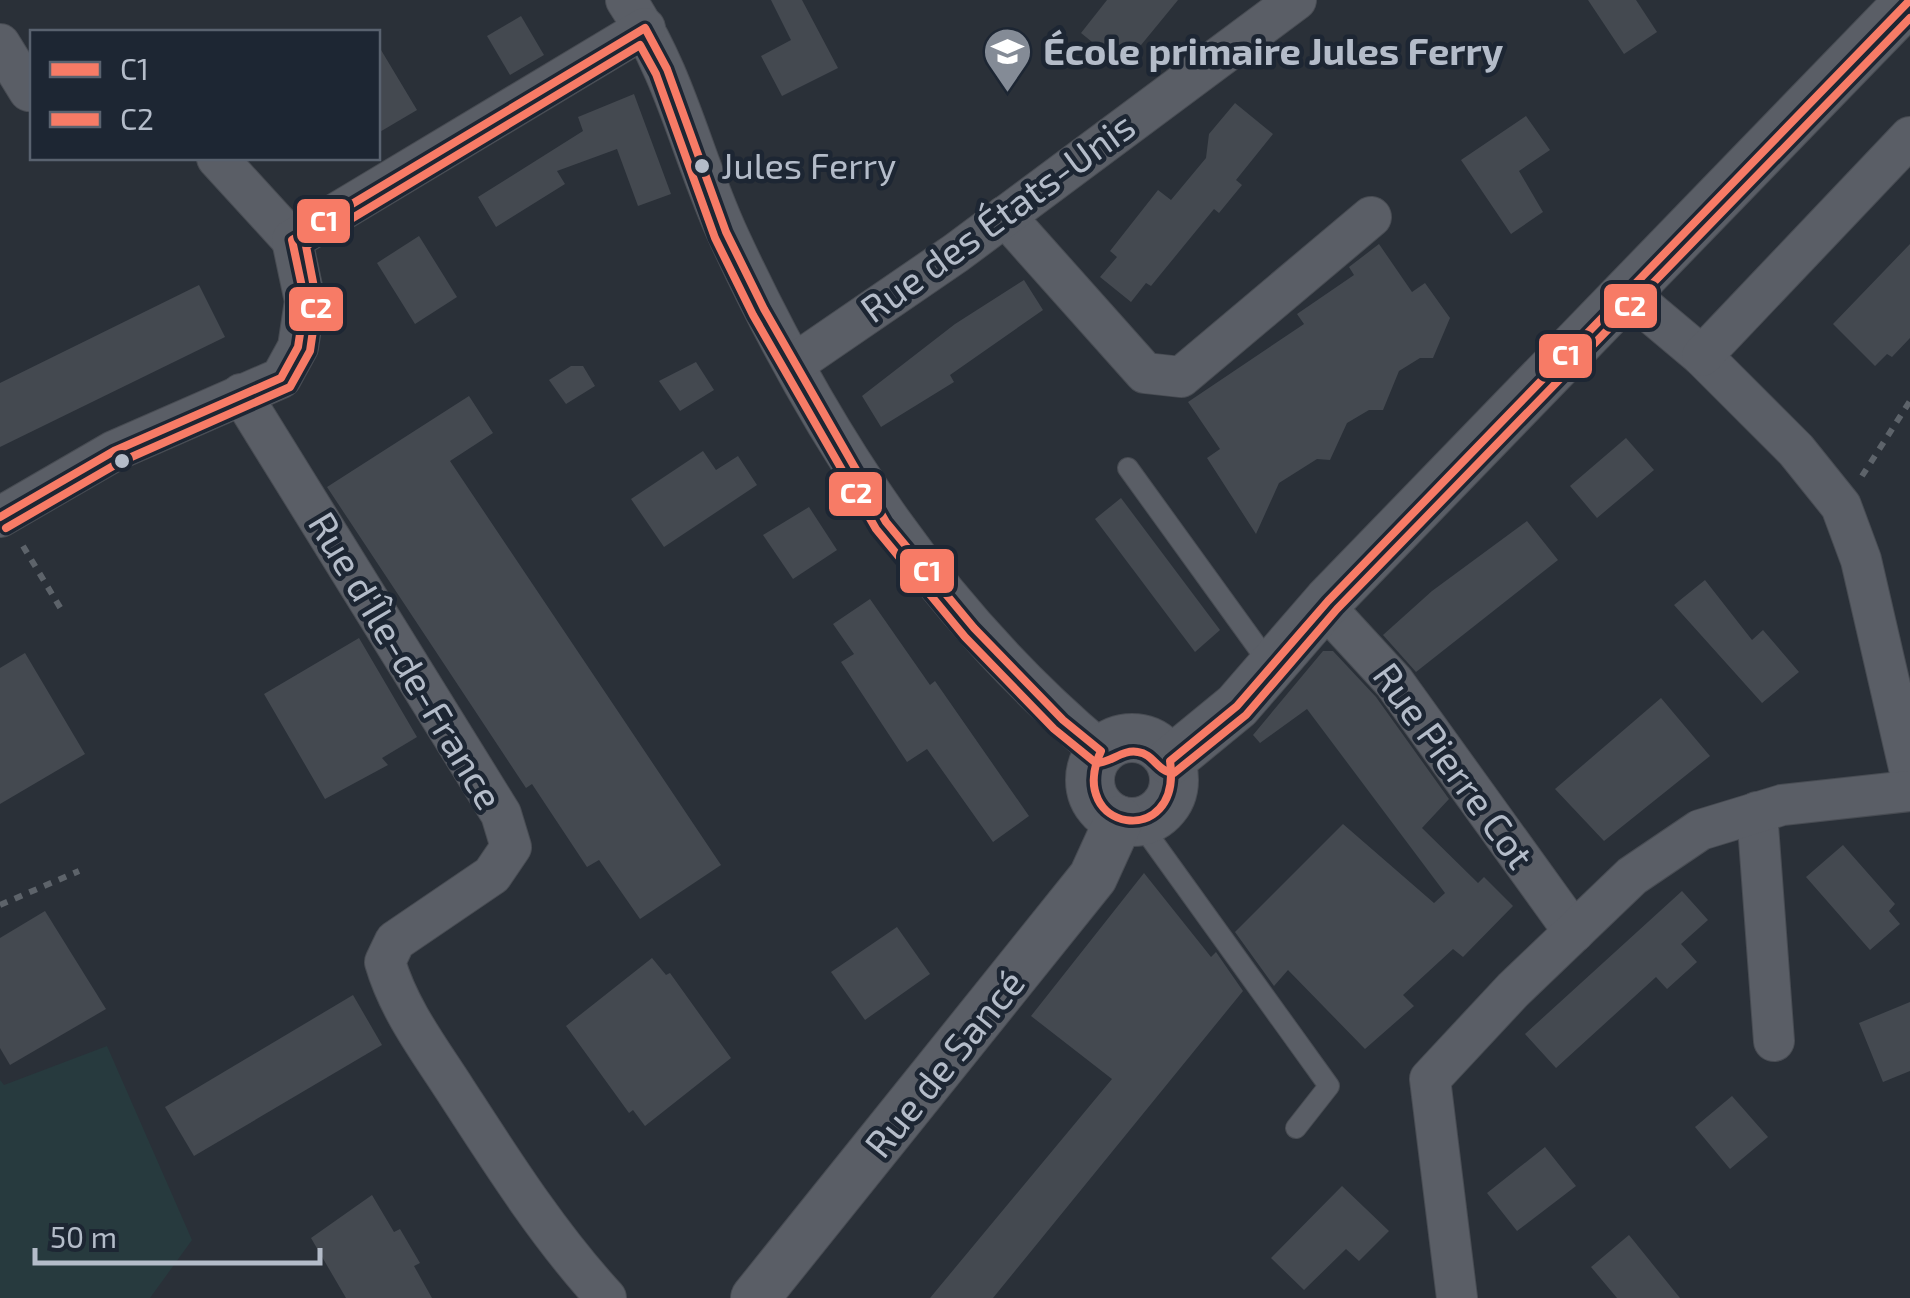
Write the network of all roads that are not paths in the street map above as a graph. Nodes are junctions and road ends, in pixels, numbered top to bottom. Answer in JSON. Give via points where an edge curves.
{"nodes":[{"id":1,"x":1296,"y":0,"type":"edge"},
{"id":2,"x":1910,"y":0,"type":"edge"},
{"id":3,"x":636,"y":14,"type":"edge"},
{"id":4,"x":0,"y":44,"type":"edge"},
{"id":5,"x":20,"y":94,"type":"edge"},
{"id":6,"x":1910,"y":137,"type":"edge"},
{"id":7,"x":219,"y":160,"type":"edge"},
{"id":8,"x":1005,"y":216,"type":"junction"},
{"id":9,"x":1371,"y":217,"type":"dead end"},
{"id":10,"x":292,"y":240,"type":"junction"},
{"id":11,"x":1628,"y":293,"type":"junction"},
{"id":12,"x":1702,"y":356,"type":"junction"},
{"id":13,"x":794,"y":364,"type":"junction"},
{"id":14,"x":242,"y":394,"type":"junction"},
{"id":15,"x":1128,"y":468,"type":"dead end"},
{"id":16,"x":2,"y":516,"type":"edge"},
{"id":17,"x":1325,"y":606,"type":"junction"},
{"id":18,"x":1271,"y":666,"type":"junction"},
{"id":19,"x":1101,"y":751,"type":"junction"},
{"id":20,"x":1170,"y":761,"type":"junction"},
{"id":21,"x":1910,"y":772,"type":"edge"},
{"id":22,"x":1910,"y":791,"type":"edge"},
{"id":23,"x":1757,"y":812,"type":"junction"},
{"id":24,"x":1129,"y":821,"type":"junction"},
{"id":25,"x":1574,"y":932,"type":"junction"},
{"id":26,"x":1774,"y":1041,"type":"dead end"},
{"id":27,"x":1296,"y":1128,"type":"dead end"},
{"id":28,"x":606,"y":1298,"type":"edge"},
{"id":29,"x":755,"y":1298,"type":"edge"},
{"id":30,"x":1457,"y":1298,"type":"edge"}],
"edges":[{"from":1,"to":8,"type":"street","name":"Rue des États-Unis"},
{"from":2,"to":11,"type":"street"},
{"from":3,"to":10,"type":"street"},
{"from":3,"to":13,"type":"street","via":[[667,70],[726,232]]},
{"from":4,"to":5,"type":"street"},
{"from":6,"to":12,"type":"street"},
{"from":7,"to":10,"type":"street"},
{"from":8,"to":9,"type":"street","via":[[1145,373],[1170,378],[1181,376]]},
{"from":8,"to":13,"type":"street","name":"Rue des États-Unis"},
{"from":10,"to":14,"type":"street","via":[[305,301],[298,347],[280,378]]},
{"from":11,"to":12,"type":"street"},
{"from":11,"to":17,"type":"street"},
{"from":12,"to":21,"type":"street","via":[[1796,450],[1841,506]]},
{"from":13,"to":19,"type":"street","via":[[886,522],[933,582]]},
{"from":14,"to":16,"type":"street","via":[[114,451]]},
{"from":14,"to":28,"type":"street","name":"Rue d'Île-de-France","via":[[501,814],[511,847],[492,875],[395,941],[385,962],[395,997],[496,1154]]},
{"from":15,"to":18,"type":"lane"},
{"from":17,"to":18,"type":"street"},
{"from":17,"to":25,"type":"street","name":"Rue Pierre Cot","via":[[1394,682]]},
{"from":18,"to":20,"type":"street","via":[[1237,706]]},
{"from":19,"to":20,"type":"street","via":[[1136,738],[1160,748]]},
{"from":19,"to":24,"type":"street","via":[[1090,785],[1100,806]]},
{"from":20,"to":24,"type":"street","via":[[1171,798],[1152,818]]},
{"from":22,"to":23,"type":"street"},
{"from":23,"to":25,"type":"street","via":[[1700,830],[1632,876]]},
{"from":23,"to":26,"type":"street"},
{"from":24,"to":27,"type":"lane","via":[[1328,1086]]},
{"from":24,"to":29,"type":"street","name":"Rue de Sancé","via":[[1093,877]]},
{"from":25,"to":30,"type":"street","via":[[1430,1079]]}]}
